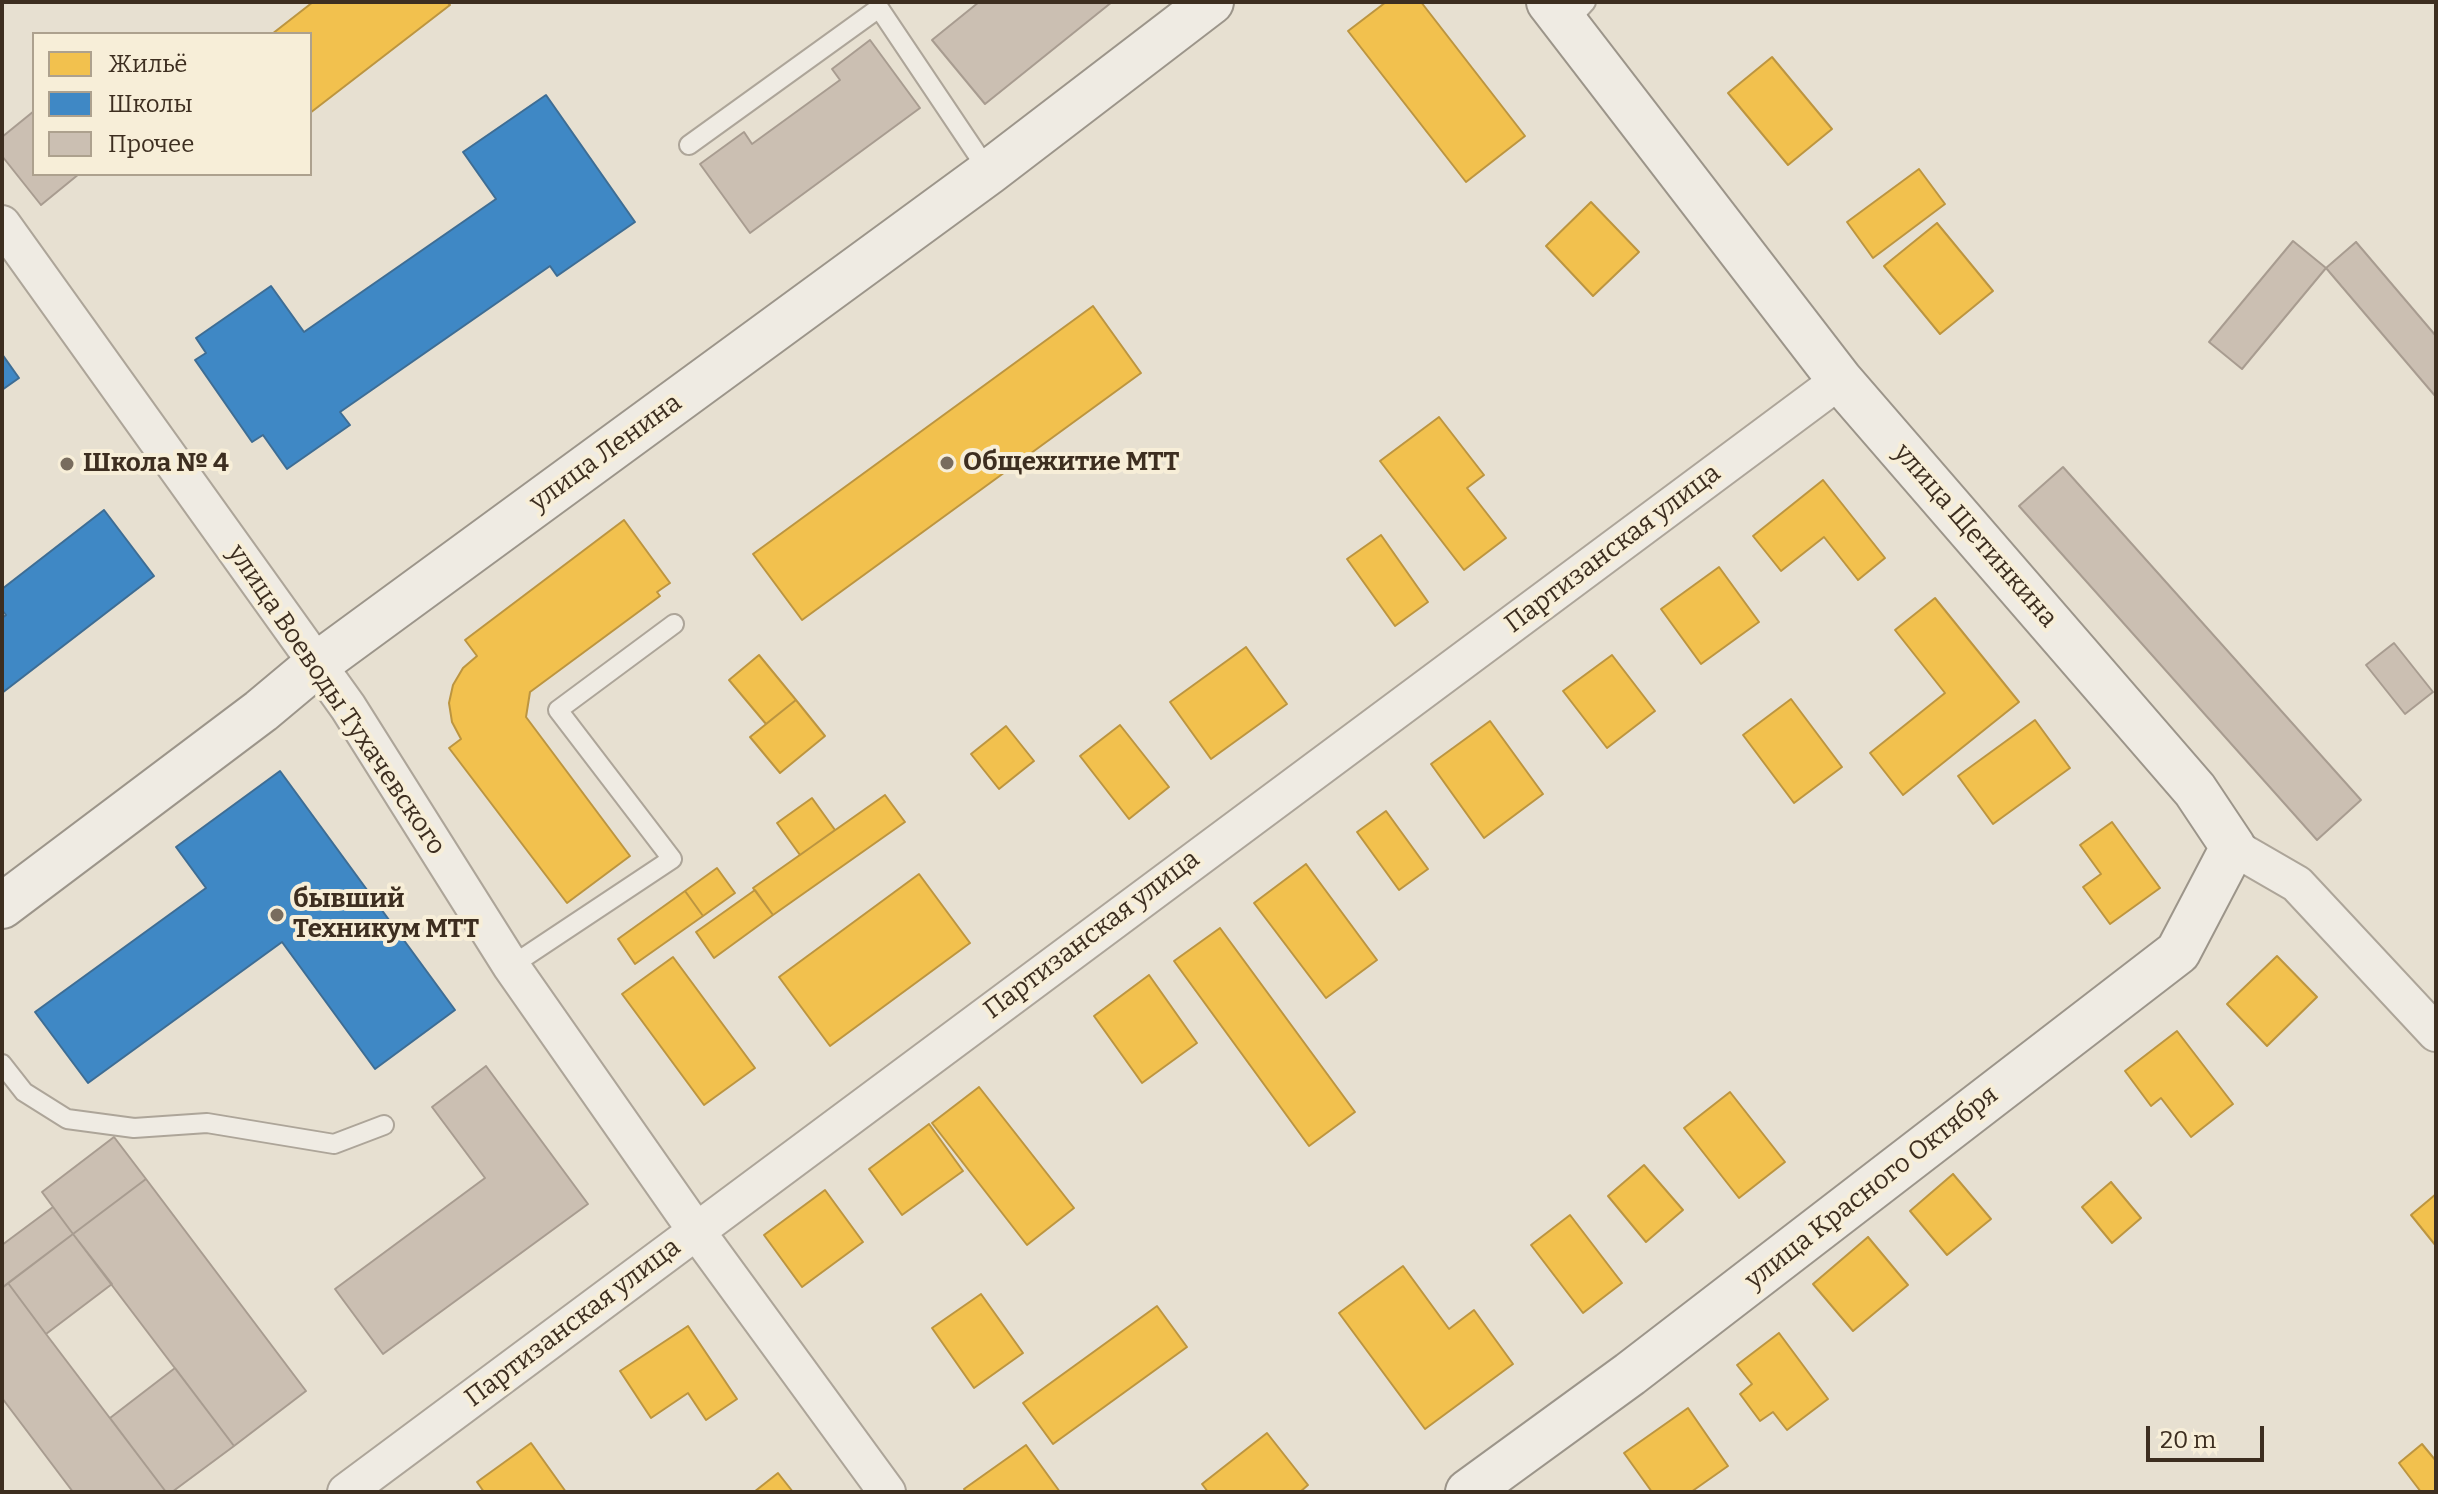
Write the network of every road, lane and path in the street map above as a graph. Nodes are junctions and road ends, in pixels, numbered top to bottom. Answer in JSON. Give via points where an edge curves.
{"nodes":[{"id":1,"x":1211,"y":2,"type":"edge"},
{"id":2,"x":1567,"y":9,"type":"edge"},
{"id":3,"x":689,"y":145,"type":"dead end"},
{"id":4,"x":989,"y":172,"type":"junction"},
{"id":5,"x":2,"y":224,"type":"edge"},
{"id":6,"x":1840,"y":380,"type":"junction"},
{"id":7,"x":674,"y":624,"type":"dead end"},
{"id":8,"x":316,"y":665,"type":"junction"},
{"id":9,"x":2233,"y":847,"type":"junction"},
{"id":10,"x":2,"y":906,"type":"edge"},
{"id":11,"x":511,"y":966,"type":"junction"},
{"id":12,"x":2436,"y":1033,"type":"edge"},
{"id":13,"x":2,"y":1064,"type":"edge"},
{"id":14,"x":384,"y":1125,"type":"dead end"},
{"id":15,"x":697,"y":1232,"type":"junction"},
{"id":16,"x":346,"y":1492,"type":"edge"},
{"id":17,"x":887,"y":1492,"type":"edge"},
{"id":18,"x":1468,"y":1492,"type":"edge"}],
"edges":[{"from":1,"to":4,"type":"main road","name":"улица Ленина"},
{"from":2,"to":6,"type":"main road","name":"улица Щетинкина"},
{"from":3,"to":4,"type":"lane","via":[[879,8]]},
{"from":4,"to":8,"type":"main road","name":"улица Ленина"},
{"from":5,"to":8,"type":"street","name":"улица Воеводы Тухачевского"},
{"from":6,"to":9,"type":"main road","name":"улица Щетинкина","via":[[2195,790]]},
{"from":6,"to":15,"type":"street","name":"Партизанская улица"},
{"from":7,"to":11,"type":"lane","via":[[558,710],[672,859]]},
{"from":8,"to":10,"type":"main road","name":"улица Ленина"},
{"from":8,"to":11,"type":"street","name":"улица Воеводы Тухачевского","via":[[348,707]]},
{"from":9,"to":12,"type":"street","name":"улица Щетинкина","via":[[2297,884]]},
{"from":9,"to":18,"type":"main road","name":"улица Красного Октября","via":[[2178,952],[1655,1355]]},
{"from":11,"to":15,"type":"street","name":"улица Воеводы Тухачевского"},
{"from":13,"to":14,"type":"lane","via":[[24,1092],[67,1119],[134,1128],[207,1123],[334,1144]]},
{"from":15,"to":16,"type":"street","name":"Партизанская улица"},
{"from":15,"to":17,"type":"street","name":"улица Воеводы Тухачевского"}]}
